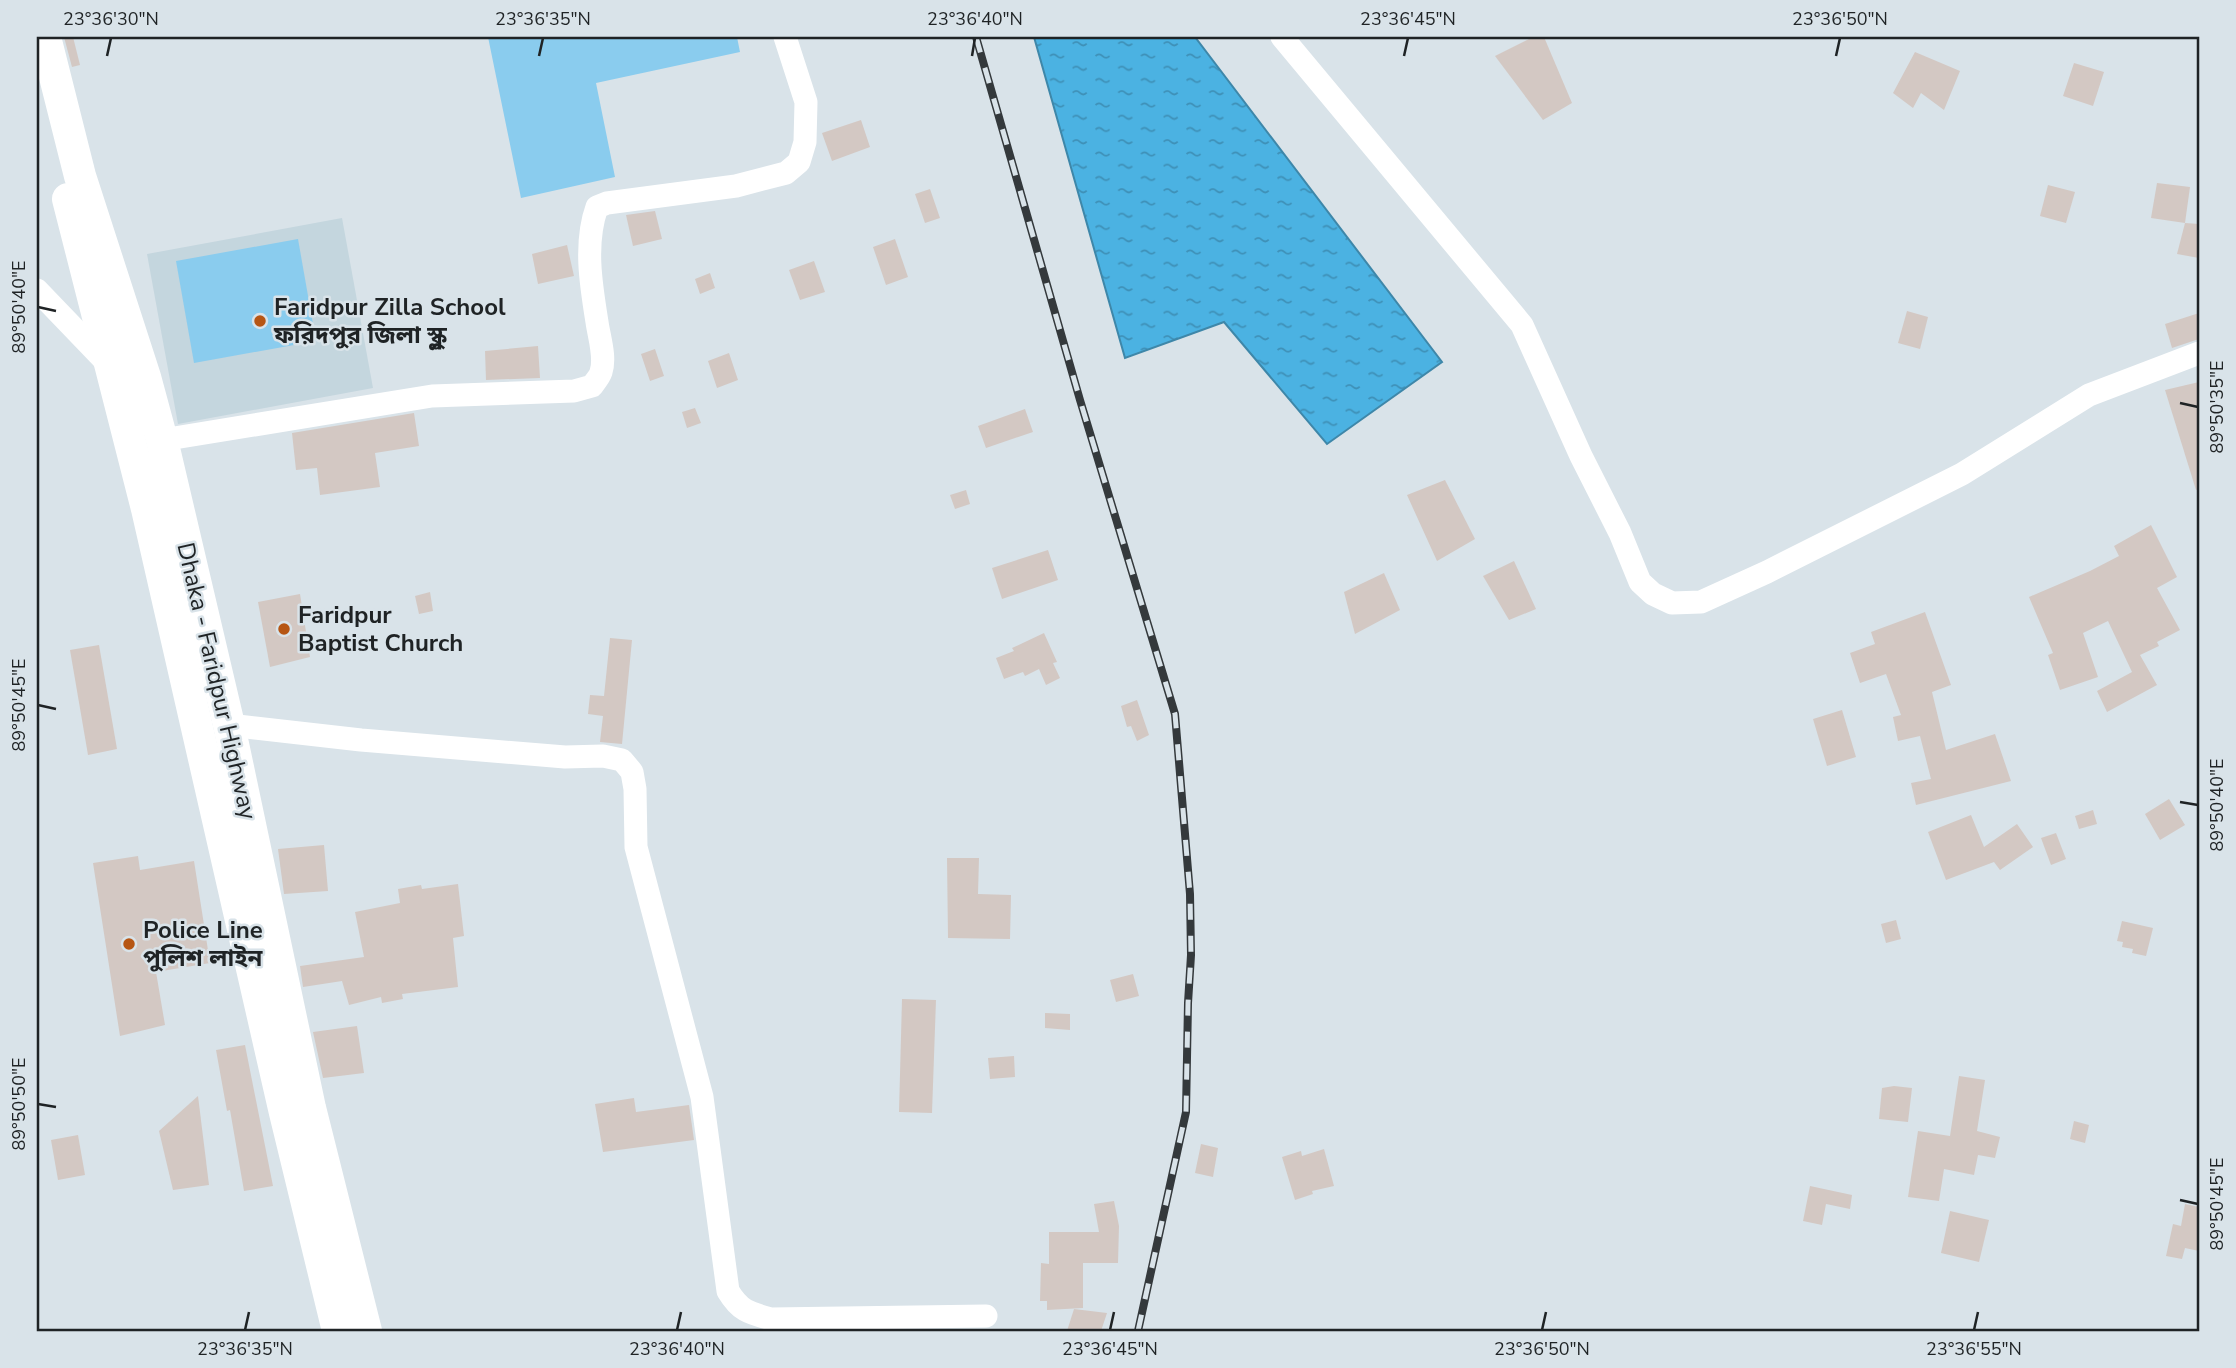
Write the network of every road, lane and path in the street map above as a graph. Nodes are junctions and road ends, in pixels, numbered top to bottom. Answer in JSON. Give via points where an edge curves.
{"nodes":[{"id":1,"x":45,"y":37,"type":"edge"},
{"id":2,"x":785,"y":37,"type":"edge"},
{"id":3,"x":1282,"y":37,"type":"edge"},
{"id":4,"x":37,"y":72,"type":"edge"},
{"id":5,"x":37,"y":289,"type":"edge"},
{"id":6,"x":2199,"y":353,"type":"edge"},
{"id":7,"x":110,"y":366,"type":"junction"},
{"id":8,"x":162,"y":440,"type":"junction"},
{"id":9,"x":229,"y":725,"type":"junction"},
{"id":10,"x":986,"y":1316,"type":"dead end"},
{"id":11,"x":338,"y":1331,"type":"edge"},
{"id":12,"x":366,"y":1331,"type":"edge"}],
"edges":[{"from":1,"to":8,"type":"highway","name":"Dhaka - Faridpur Highway","via":[[80,176]]},
{"from":2,"to":8,"type":"street","via":[[806,102],[805,142],[799,162],[786,173],[736,186],[597,207],[589,245],[602,350],[601,372],[592,386],[574,391],[432,396]]},
{"from":3,"to":6,"type":"street","via":[[1522,325],[1640,582],[1672,603],[1701,602],[1767,572],[1962,474],[2089,396]]},
{"from":4,"to":7,"type":"highway","name":"Dhaka - Faridpur Highway"},
{"from":5,"to":7,"type":"street"},
{"from":7,"to":11,"type":"highway","name":"Dhaka - Faridpur Highway"},
{"from":8,"to":9,"type":"highway","name":"Dhaka - Faridpur Highway"},
{"from":9,"to":10,"type":"street","via":[[622,760],[632,772],[636,847],[702,1097],[728,1291],[736,1304],[771,1319]]},
{"from":9,"to":12,"type":"highway","name":"Dhaka - Faridpur Highway","via":[[310,1108]]}]}
